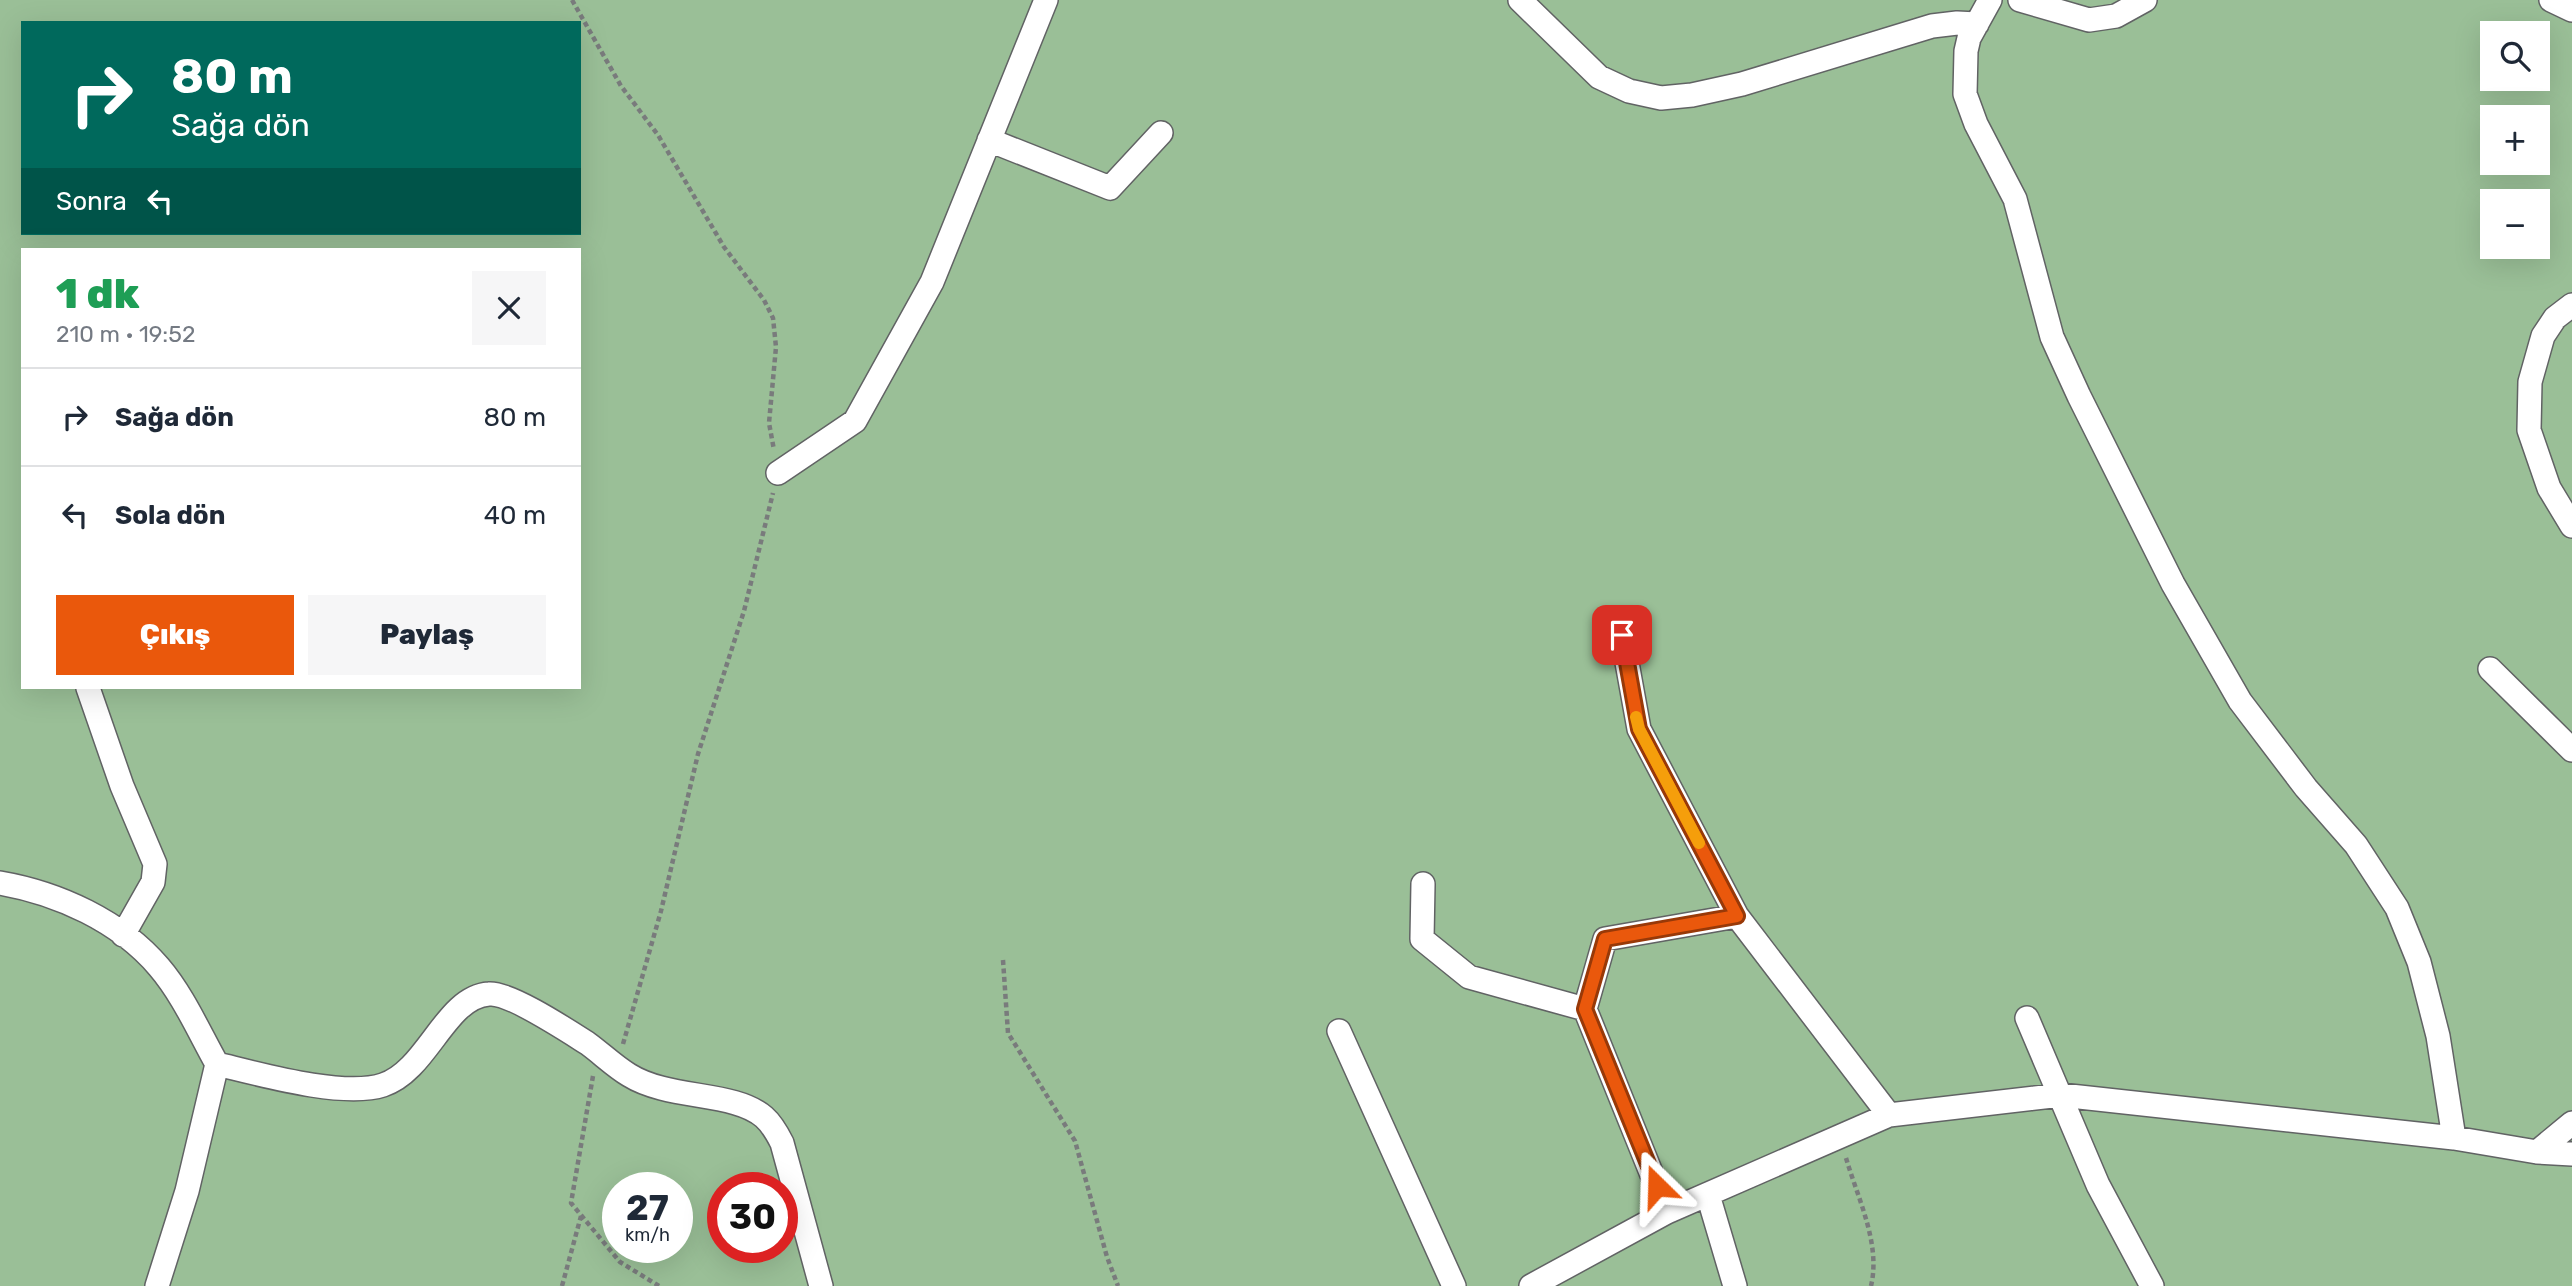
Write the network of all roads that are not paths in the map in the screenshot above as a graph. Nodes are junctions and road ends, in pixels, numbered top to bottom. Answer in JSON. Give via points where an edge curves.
{"nodes":[{"id":1,"x":1046,"y":0,"type":"edge"},
{"id":2,"x":1520,"y":0,"type":"edge"},
{"id":3,"x":1990,"y":0,"type":"edge"},
{"id":4,"x":2020,"y":0,"type":"edge"},
{"id":5,"x":2145,"y":0,"type":"edge"},
{"id":6,"x":2551,"y":0,"type":"edge"},
{"id":7,"x":2572,"y":10,"type":"edge"},
{"id":8,"x":1977,"y":24,"type":"junction"},
{"id":9,"x":1161,"y":133,"type":"dead end"},
{"id":10,"x":989,"y":140,"type":"junction"},
{"id":11,"x":2572,"y":305,"type":"edge"},
{"id":12,"x":778,"y":473,"type":"road end"},
{"id":13,"x":2572,"y":526,"type":"edge"},
{"id":14,"x":1622,"y":635,"type":"dead end"},
{"id":15,"x":2490,"y":669,"type":"dead end"},
{"id":16,"x":88,"y":689,"type":"edge"},
{"id":17,"x":2572,"y":750,"type":"edge"},
{"id":18,"x":0,"y":883,"type":"edge"},
{"id":19,"x":1423,"y":884,"type":"dead end"},
{"id":20,"x":1737,"y":916,"type":"junction"},
{"id":21,"x":123,"y":936,"type":"junction"},
{"id":22,"x":1585,"y":1009,"type":"junction"},
{"id":23,"x":2027,"y":1018,"type":"dead end"},
{"id":24,"x":1339,"y":1031,"type":"dead end"},
{"id":25,"x":217,"y":1064,"type":"junction"},
{"id":26,"x":2062,"y":1095,"type":"junction"},
{"id":27,"x":1889,"y":1115,"type":"junction"},
{"id":28,"x":2572,"y":1123,"type":"edge"},
{"id":29,"x":2454,"y":1138,"type":"junction"},
{"id":30,"x":2537,"y":1152,"type":"junction"},
{"id":31,"x":2572,"y":1154,"type":"edge"},
{"id":32,"x":1708,"y":1195,"type":"junction"},
{"id":33,"x":1667,"y":1212,"type":"junction"},
{"id":34,"x":157,"y":1286,"type":"edge"},
{"id":35,"x":821,"y":1286,"type":"edge"},
{"id":36,"x":1454,"y":1286,"type":"edge"},
{"id":37,"x":1531,"y":1286,"type":"edge"},
{"id":38,"x":1735,"y":1286,"type":"edge"},
{"id":39,"x":2152,"y":1286,"type":"edge"}],
"edges":[{"from":1,"to":10,"type":"street"},
{"from":2,"to":8,"type":"street","via":[[1599,78],[1629,92],[1661,98],[1742,84],[1932,26]]},
{"from":3,"to":8,"type":"street"},
{"from":4,"to":5,"type":"street","via":[[2089,20],[2116,16]]},
{"from":6,"to":7,"type":"street"},
{"from":8,"to":29,"type":"street","via":[[1966,51],[1965,94],[2018,209],[2043,308],[2065,367],[2173,584],[2239,701],[2356,845],[2397,908],[2419,962],[2436,1024]]},
{"from":9,"to":10,"type":"street","via":[[1110,188]]},
{"from":10,"to":12,"type":"street","via":[[932,282],[855,421]]},
{"from":11,"to":13,"type":"street","via":[[2554,318],[2543,336],[2530,382],[2529,430],[2549,488]]},
{"from":14,"to":20,"type":"street","via":[[1639,729]]},
{"from":15,"to":17,"type":"street"},
{"from":16,"to":21,"type":"street","via":[[155,864],[153,882]]},
{"from":18,"to":21,"type":"street","via":[[68,902]]},
{"from":19,"to":22,"type":"street","via":[[1422,940],[1469,977]]},
{"from":20,"to":22,"type":"street","via":[[1605,939]]},
{"from":20,"to":27,"type":"street"},
{"from":21,"to":25,"type":"street","via":[[170,980]]},
{"from":22,"to":33,"type":"street"},
{"from":23,"to":26,"type":"street"},
{"from":24,"to":36,"type":"street"},
{"from":25,"to":34,"type":"street","via":[[187,1191]]},
{"from":25,"to":35,"type":"street","via":[[289,1082],[364,1089],[384,1085],[419,1061],[475,997],[507,996],[657,1089],[723,1100],[764,1116],[782,1143]]},
{"from":26,"to":27,"type":"street"},
{"from":26,"to":29,"type":"street"},
{"from":26,"to":39,"type":"street","via":[[2098,1185]]},
{"from":27,"to":32,"type":"street"},
{"from":28,"to":30,"type":"street"},
{"from":29,"to":30,"type":"street"},
{"from":30,"to":31,"type":"street"},
{"from":32,"to":33,"type":"street"},
{"from":32,"to":38,"type":"street"},
{"from":33,"to":37,"type":"street"}]}
